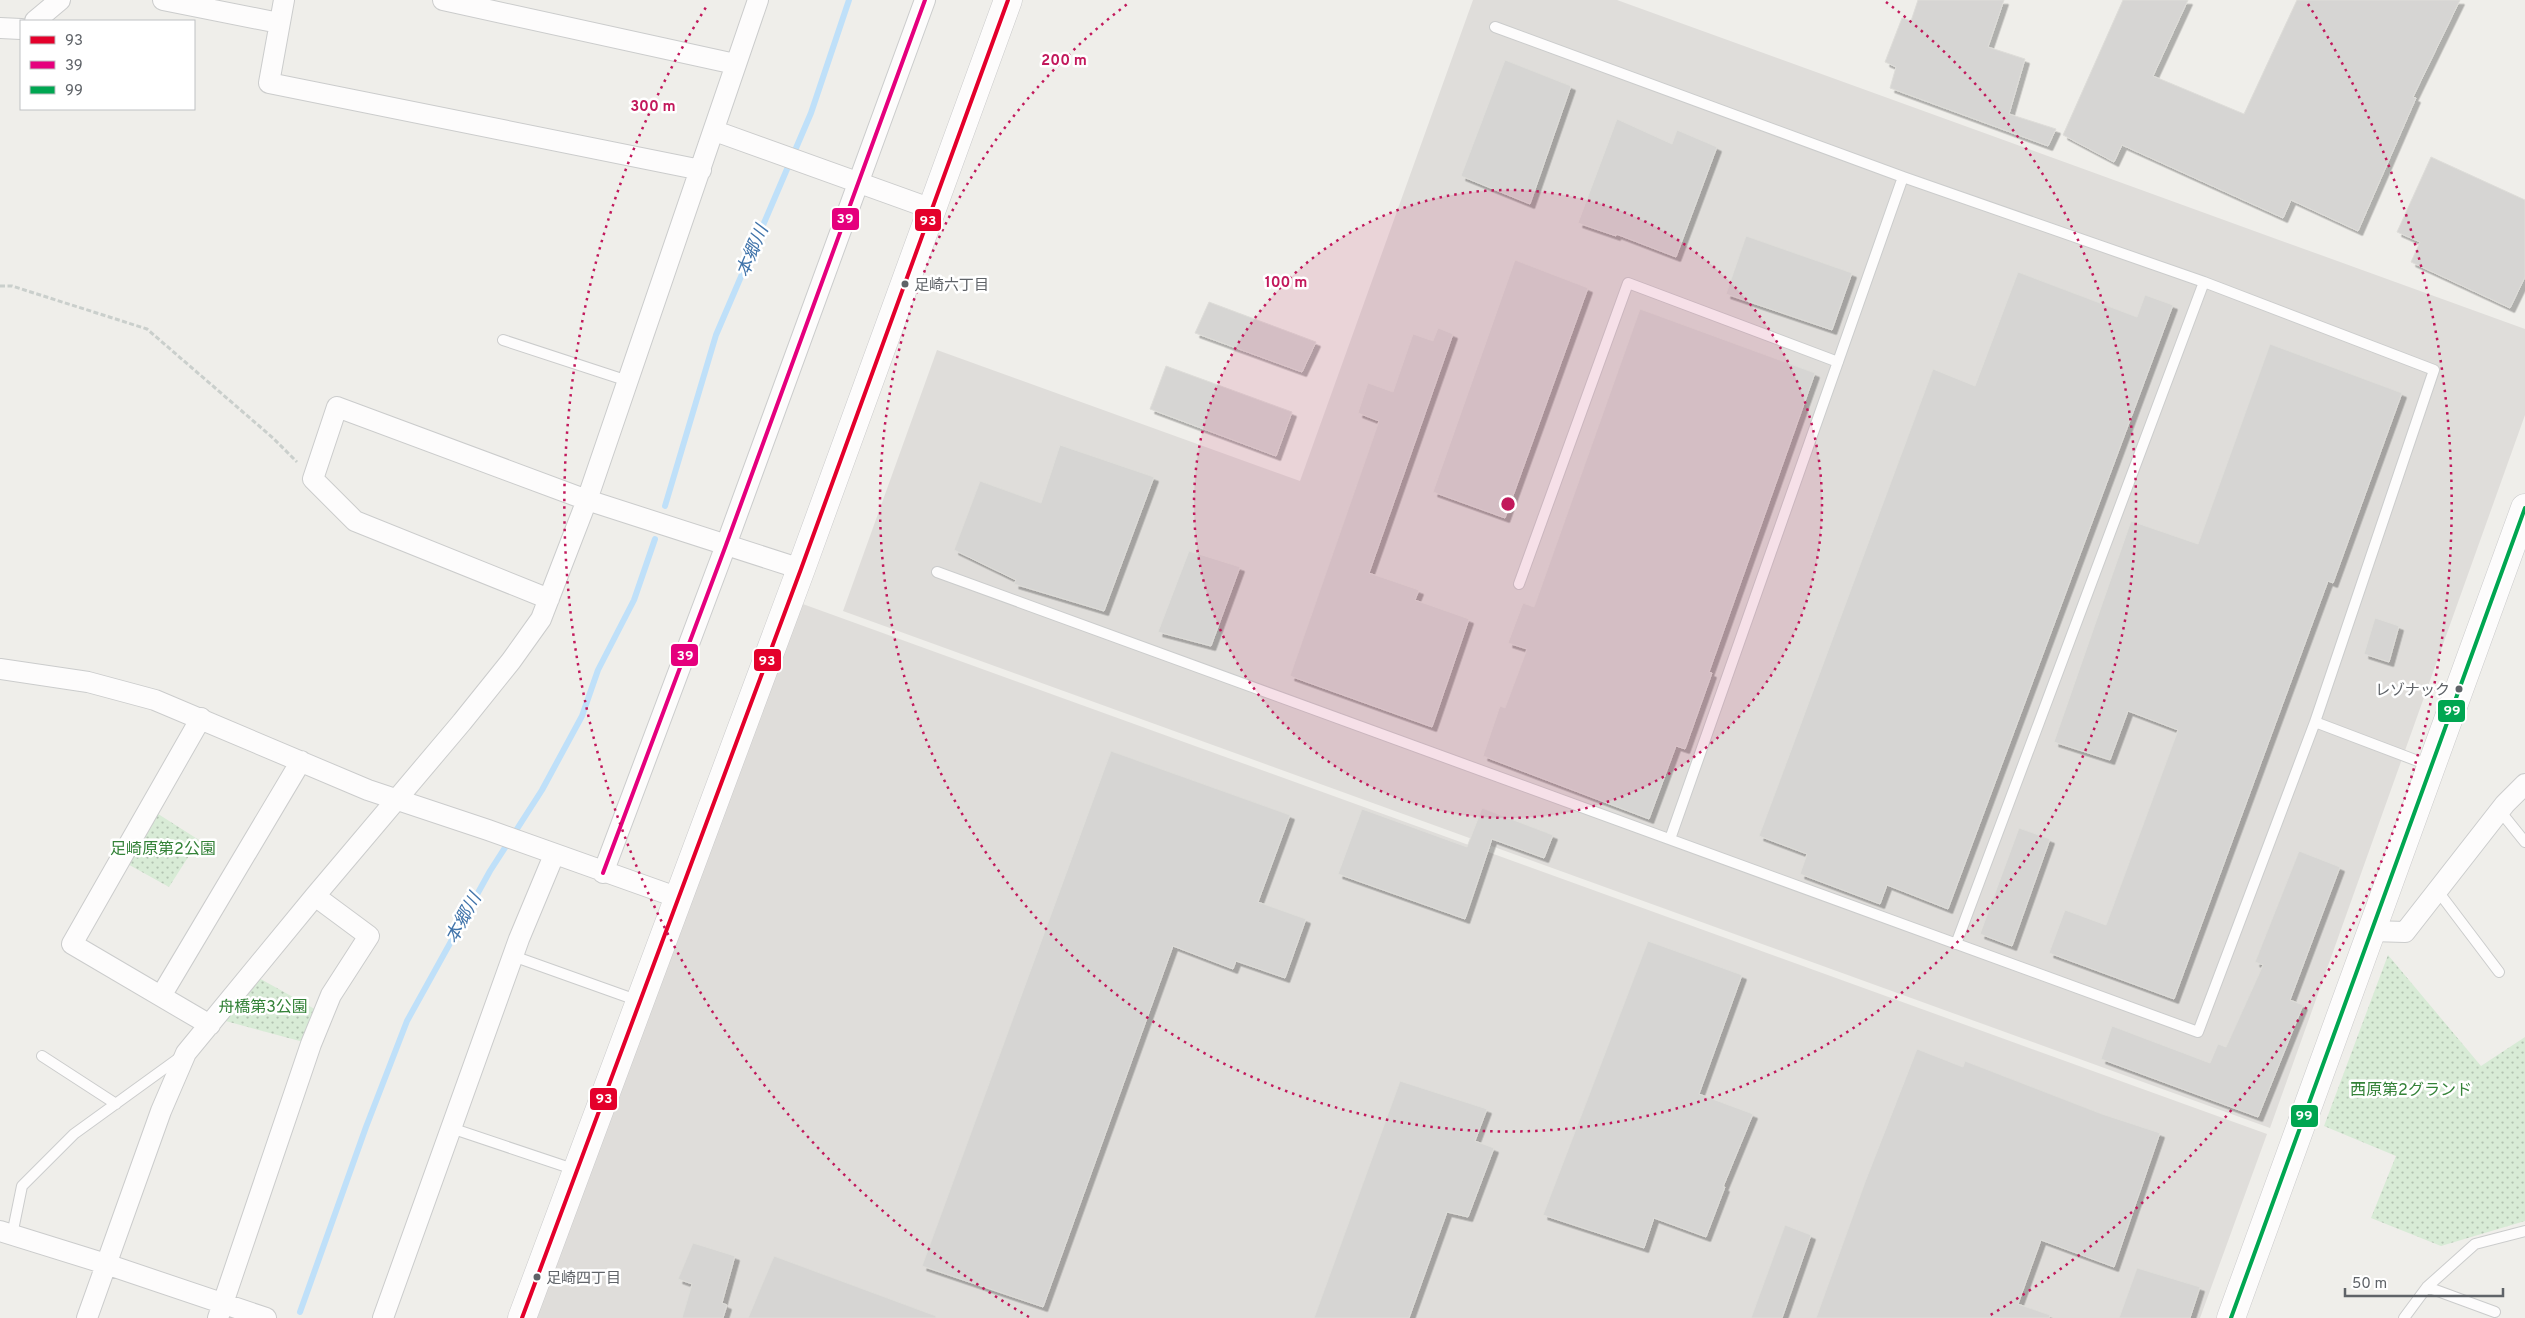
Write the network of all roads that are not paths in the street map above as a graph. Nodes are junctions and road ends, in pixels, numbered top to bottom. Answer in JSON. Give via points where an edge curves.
{"nodes":[{"id":1,"x":60,"y":0,"type":"edge"},
{"id":2,"x":163,"y":0,"type":"edge"},
{"id":3,"x":284,"y":0,"type":"edge"},
{"id":4,"x":443,"y":0,"type":"edge"},
{"id":5,"x":758,"y":0,"type":"edge"},
{"id":6,"x":925,"y":0,"type":"edge"},
{"id":7,"x":1008,"y":0,"type":"edge"},
{"id":8,"x":36,"y":20,"type":"edge"},
{"id":9,"x":280,"y":23,"type":"junction"},
{"id":10,"x":1495,"y":27,"type":"dead end"},
{"id":11,"x":0,"y":28,"type":"edge"},
{"id":12,"x":20,"y":30,"type":"edge"},
{"id":13,"x":735,"y":64,"type":"junction"},
{"id":14,"x":715,"y":132,"type":"junction"},
{"id":15,"x":701,"y":170,"type":"junction"},
{"id":16,"x":1903,"y":177,"type":"junction"},
{"id":17,"x":858,"y":182,"type":"junction"},
{"id":18,"x":932,"y":209,"type":"junction"},
{"id":19,"x":2204,"y":282,"type":"junction"},
{"id":20,"x":503,"y":340,"type":"dead end"},
{"id":21,"x":1838,"y":362,"type":"junction"},
{"id":22,"x":628,"y":381,"type":"junction"},
{"id":23,"x":587,"y":500,"type":"junction"},
{"id":24,"x":2525,"y":508,"type":"edge"},
{"id":25,"x":726,"y":545,"type":"junction"},
{"id":26,"x":801,"y":569,"type":"junction"},
{"id":27,"x":937,"y":572,"type":"dead end"},
{"id":28,"x":1519,"y":584,"type":"dead end"},
{"id":29,"x":549,"y":599,"type":"junction"},
{"id":30,"x":0,"y":670,"type":"edge"},
{"id":31,"x":201,"y":718,"type":"junction"},
{"id":32,"x":2315,"y":722,"type":"junction"},
{"id":33,"x":301,"y":761,"type":"junction"},
{"id":34,"x":2432,"y":766,"type":"junction"},
{"id":35,"x":2525,"y":784,"type":"edge"},
{"id":36,"x":396,"y":800,"type":"junction"},
{"id":37,"x":2500,"y":810,"type":"junction"},
{"id":38,"x":1670,"y":839,"type":"junction"},
{"id":39,"x":2525,"y":842,"type":"edge"},
{"id":40,"x":554,"y":855,"type":"junction"},
{"id":41,"x":603,"y":873,"type":"junction"},
{"id":42,"x":2437,"y":890,"type":"junction"},
{"id":43,"x":315,"y":896,"type":"junction"},
{"id":44,"x":679,"y":898,"type":"junction"},
{"id":45,"x":2372,"y":930,"type":"junction"},
{"id":46,"x":1956,"y":944,"type":"junction"},
{"id":47,"x":513,"y":956,"type":"junction"},
{"id":48,"x":2499,"y":972,"type":"dead end"},
{"id":49,"x":161,"y":996,"type":"junction"},
{"id":50,"x":641,"y":1002,"type":"junction"},
{"id":51,"x":210,"y":1025,"type":"junction"},
{"id":52,"x":186,"y":1054,"type":"junction"},
{"id":53,"x":42,"y":1056,"type":"dead end"},
{"id":54,"x":116,"y":1104,"type":"junction"},
{"id":55,"x":451,"y":1128,"type":"junction"},
{"id":56,"x":577,"y":1170,"type":"junction"},
{"id":57,"x":2525,"y":1231,"type":"edge"},
{"id":58,"x":6,"y":1233,"type":"edge"},
{"id":59,"x":106,"y":1264,"type":"junction"},
{"id":60,"x":2427,"y":1287,"type":"junction"},
{"id":61,"x":221,"y":1311,"type":"edge"},
{"id":62,"x":2495,"y":1312,"type":"dead end"},
{"id":63,"x":87,"y":1318,"type":"edge"},
{"id":64,"x":266,"y":1318,"type":"edge"},
{"id":65,"x":383,"y":1318,"type":"edge"},
{"id":66,"x":522,"y":1318,"type":"edge"},
{"id":67,"x":2231,"y":1318,"type":"edge"},
{"id":68,"x":2404,"y":1318,"type":"edge"}],
"edges":[{"from":1,"to":8,"type":"street"},
{"from":2,"to":9,"type":"street"},
{"from":3,"to":9,"type":"street"},
{"from":4,"to":13,"type":"street"},
{"from":5,"to":13,"type":"street"},
{"from":6,"to":17,"type":"street"},
{"from":7,"to":18,"type":"street"},
{"from":9,"to":15,"type":"street","via":[[269,83]]},
{"from":10,"to":16,"type":"lane"},
{"from":11,"to":12,"type":"street"},
{"from":13,"to":14,"type":"street"},
{"from":14,"to":15,"type":"street"},
{"from":14,"to":17,"type":"street"},
{"from":15,"to":22,"type":"street"},
{"from":16,"to":19,"type":"lane"},
{"from":16,"to":21,"type":"lane"},
{"from":17,"to":18,"type":"street"},
{"from":17,"to":25,"type":"street"},
{"from":18,"to":26,"type":"street"},
{"from":19,"to":32,"type":"lane","via":[[2434,370]]},
{"from":19,"to":46,"type":"lane"},
{"from":20,"to":22,"type":"lane"},
{"from":21,"to":28,"type":"lane","via":[[1628,283]]},
{"from":21,"to":38,"type":"lane"},
{"from":22,"to":23,"type":"street"},
{"from":23,"to":25,"type":"street"},
{"from":23,"to":29,"type":"street"},
{"from":23,"to":29,"type":"street","via":[[337,407],[313,478],[355,522]]},
{"from":24,"to":34,"type":"street"},
{"from":25,"to":26,"type":"street"},
{"from":25,"to":41,"type":"street"},
{"from":26,"to":44,"type":"street"},
{"from":27,"to":38,"type":"lane"},
{"from":29,"to":36,"type":"street","via":[[541,619],[511,661]]},
{"from":30,"to":31,"type":"street","via":[[88,682],[155,700]]},
{"from":31,"to":33,"type":"street"},
{"from":31,"to":49,"type":"street","via":[[72,944]]},
{"from":32,"to":34,"type":"lane"},
{"from":32,"to":46,"type":"lane","via":[[2198,1032]]},
{"from":33,"to":36,"type":"street"},
{"from":33,"to":49,"type":"street"},
{"from":34,"to":45,"type":"street"},
{"from":35,"to":37,"type":"street"},
{"from":36,"to":40,"type":"street"},
{"from":36,"to":43,"type":"street"},
{"from":37,"to":39,"type":"lane"},
{"from":37,"to":42,"type":"street"},
{"from":38,"to":46,"type":"lane"},
{"from":40,"to":41,"type":"street"},
{"from":40,"to":47,"type":"street"},
{"from":41,"to":44,"type":"street"},
{"from":42,"to":45,"type":"street","via":[[2404,932]]},
{"from":42,"to":48,"type":"lane"},
{"from":43,"to":51,"type":"street"},
{"from":43,"to":61,"type":"street","via":[[369,936],[331,995],[311,1044]]},
{"from":44,"to":50,"type":"street"},
{"from":45,"to":67,"type":"street"},
{"from":47,"to":50,"type":"lane"},
{"from":47,"to":55,"type":"street"},
{"from":49,"to":51,"type":"street"},
{"from":50,"to":56,"type":"street"},
{"from":51,"to":52,"type":"street"},
{"from":52,"to":54,"type":"lane"},
{"from":52,"to":59,"type":"street","via":[[161,1111]]},
{"from":53,"to":54,"type":"lane"},
{"from":54,"to":58,"type":"lane","via":[[74,1134],[22,1186]]},
{"from":55,"to":56,"type":"lane"},
{"from":55,"to":65,"type":"street"},
{"from":56,"to":66,"type":"street"},
{"from":57,"to":60,"type":"lane","via":[[2475,1244]]},
{"from":58,"to":59,"type":"street"},
{"from":59,"to":61,"type":"street"},
{"from":59,"to":63,"type":"street"},
{"from":60,"to":62,"type":"lane"},
{"from":60,"to":68,"type":"lane"},
{"from":61,"to":64,"type":"street"}]}
